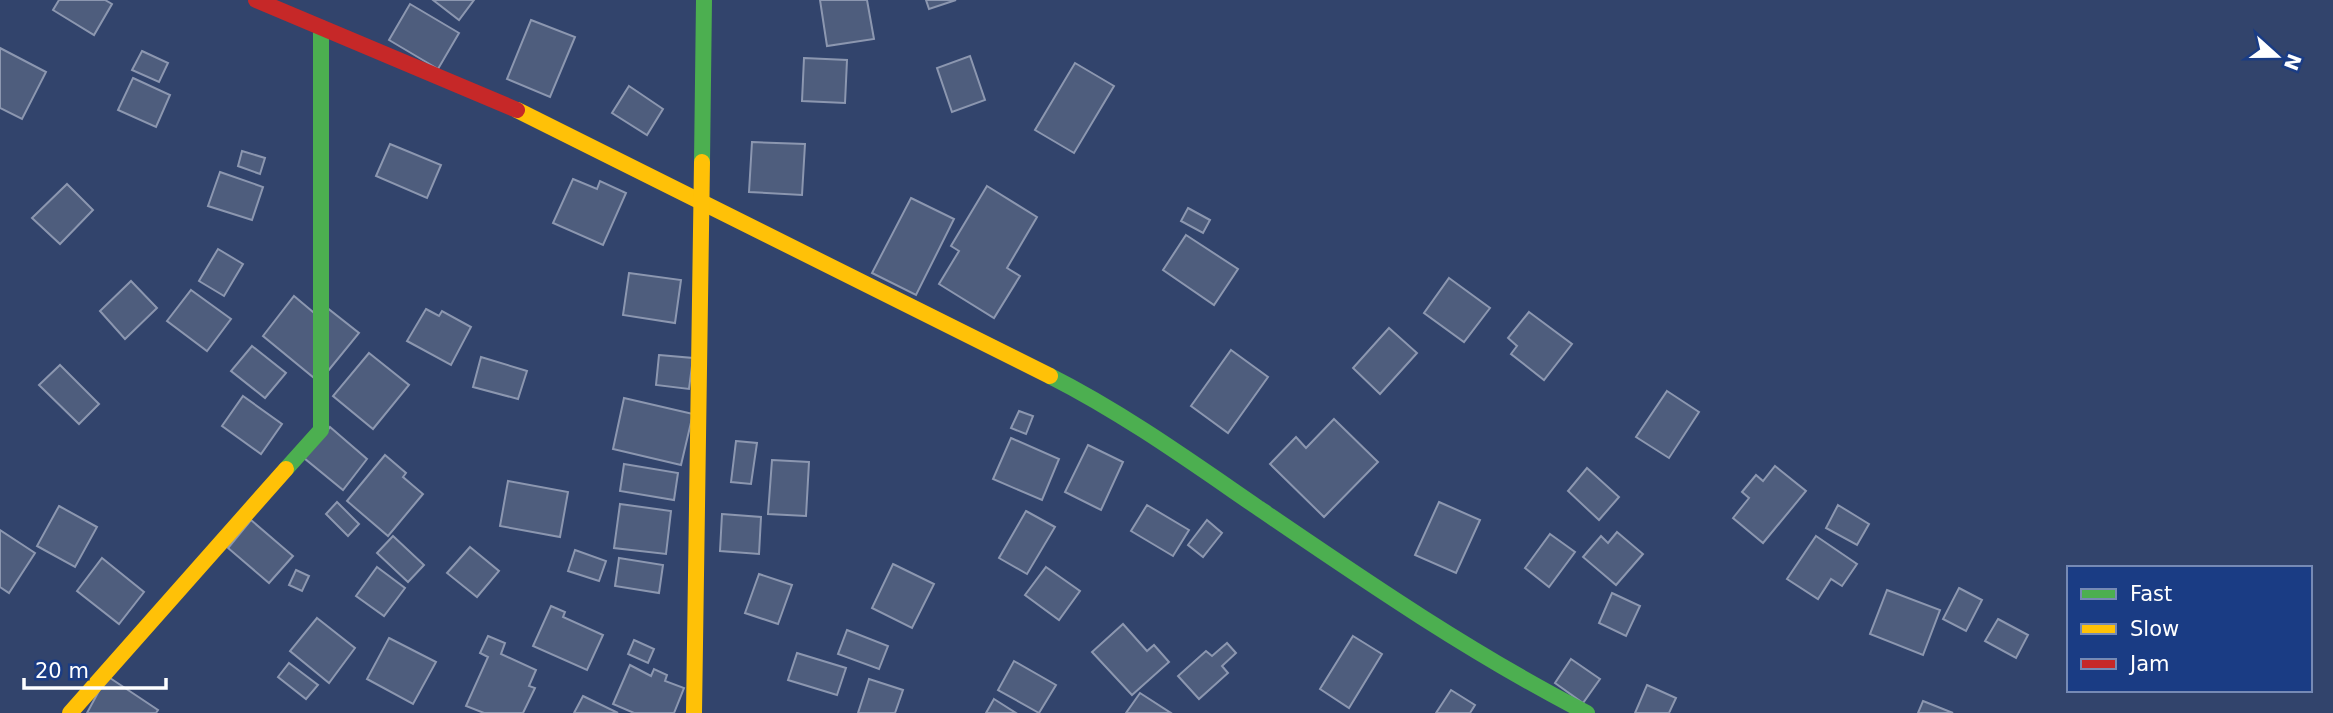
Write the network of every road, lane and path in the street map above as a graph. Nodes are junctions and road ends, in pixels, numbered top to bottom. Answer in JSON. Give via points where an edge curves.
{"nodes":[{"id":1,"x":256,"y":0,"type":"edge"},
{"id":2,"x":704,"y":0,"type":"edge"},
{"id":3,"x":321,"y":28,"type":"junction"},
{"id":4,"x":703,"y":202,"type":"junction"},
{"id":5,"x":70,"y":713,"type":"edge"},
{"id":6,"x":694,"y":713,"type":"edge"},
{"id":7,"x":1587,"y":713,"type":"edge"}],
"edges":[{"from":1,"to":3,"type":"street"},
{"from":2,"to":4,"type":"street"},
{"from":3,"to":4,"type":"street","via":[[550,124]]},
{"from":3,"to":5,"type":"street","via":[[321,430]]},
{"from":4,"to":6,"type":"street"},
{"from":4,"to":7,"type":"street","via":[[978,338],[1138,426],[1379,590]]}]}
